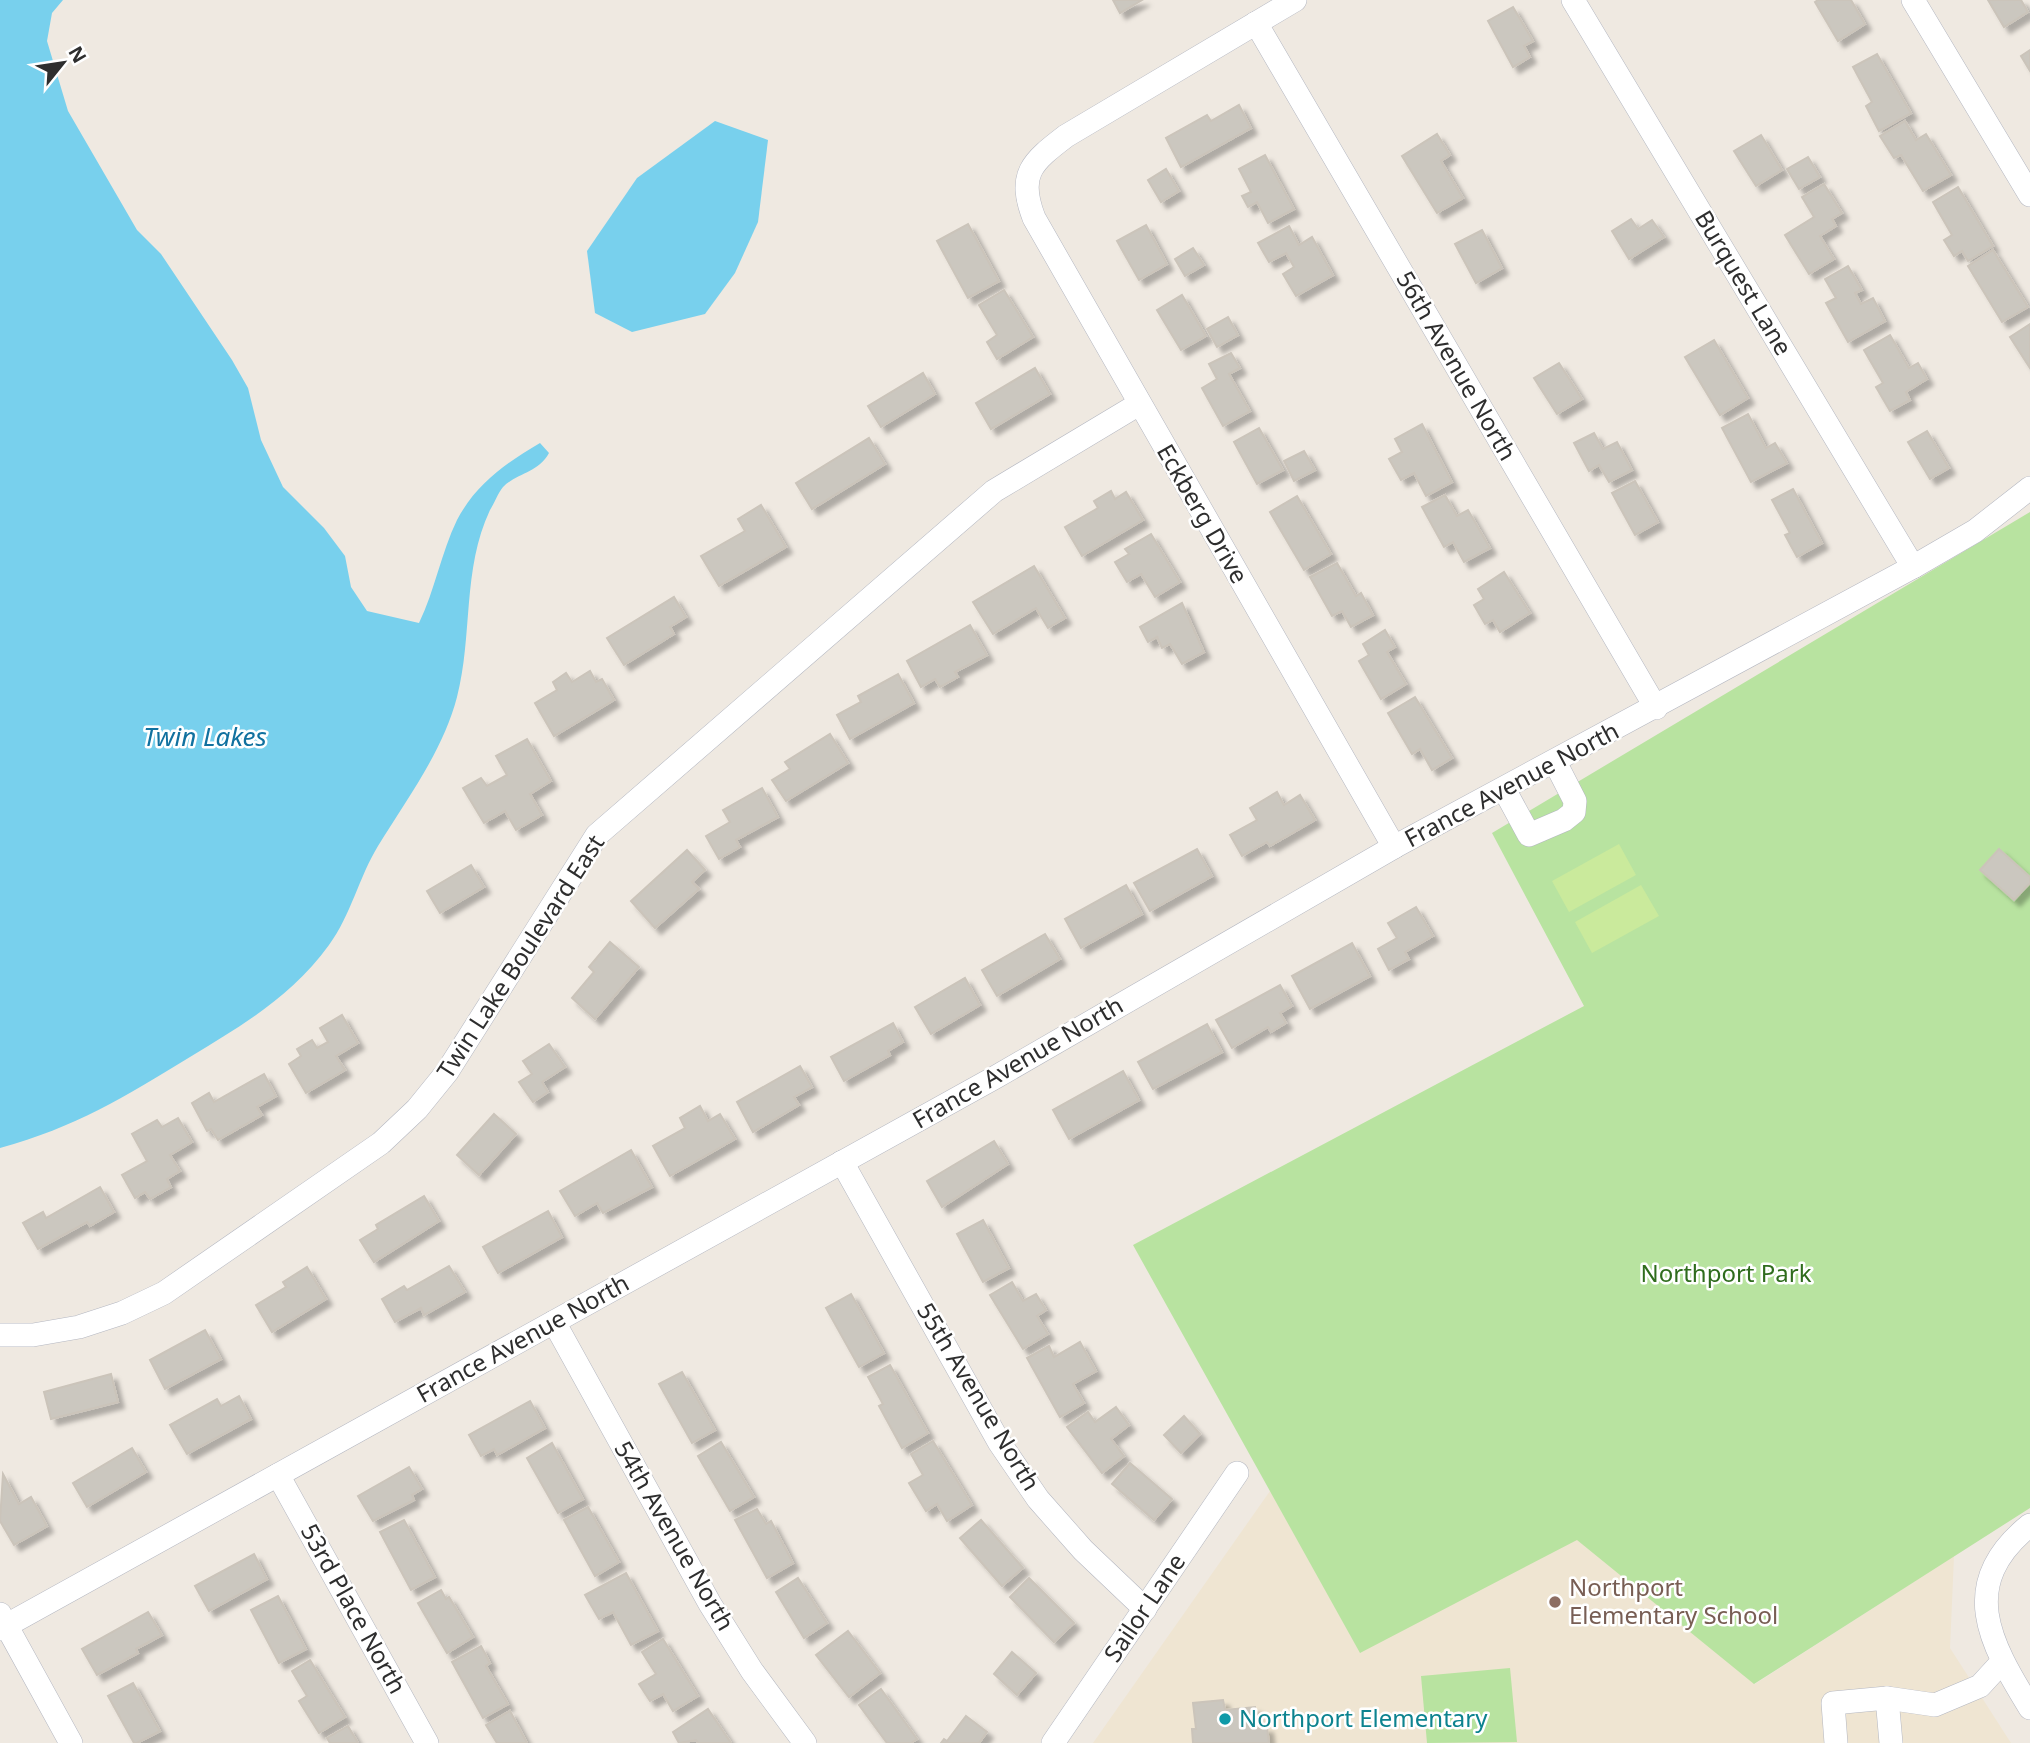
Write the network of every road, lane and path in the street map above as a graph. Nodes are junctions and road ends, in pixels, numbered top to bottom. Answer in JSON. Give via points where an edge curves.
{"nodes":[{"id":1,"x":1295,"y":0,"type":"edge"},
{"id":2,"x":1573,"y":0,"type":"edge"},
{"id":3,"x":1913,"y":0,"type":"edge"},
{"id":4,"x":1261,"y":13,"type":"edge"},
{"id":5,"x":2030,"y":195,"type":"edge"},
{"id":6,"x":1139,"y":404,"type":"junction"},
{"id":7,"x":2030,"y":488,"type":"edge"},
{"id":8,"x":1913,"y":567,"type":"junction"},
{"id":9,"x":1656,"y":708,"type":"junction"},
{"id":10,"x":1555,"y":762,"type":"junction"},
{"id":11,"x":1504,"y":789,"type":"junction"},
{"id":12,"x":1394,"y":847,"type":"junction"},
{"id":13,"x":842,"y":1162,"type":"junction"},
{"id":14,"x":554,"y":1322,"type":"junction"},
{"id":15,"x":0,"y":1335,"type":"edge"},
{"id":16,"x":1237,"y":1473,"type":"dead end"},
{"id":17,"x":278,"y":1475,"type":"junction"},
{"id":18,"x":2030,"y":1525,"type":"edge"},
{"id":19,"x":1145,"y":1609,"type":"junction"},
{"id":20,"x":2,"y":1623,"type":"edge"},
{"id":21,"x":2002,"y":1662,"type":"junction"},
{"id":22,"x":1887,"y":1698,"type":"junction"},
{"id":23,"x":2030,"y":1708,"type":"edge"},
{"id":24,"x":71,"y":1743,"type":"edge"},
{"id":25,"x":427,"y":1743,"type":"edge"},
{"id":26,"x":804,"y":1743,"type":"edge"},
{"id":27,"x":1053,"y":1743,"type":"edge"},
{"id":28,"x":1836,"y":1743,"type":"edge"},
{"id":29,"x":1891,"y":1743,"type":"edge"}],
"edges":[{"from":1,"to":4,"type":"street"},
{"from":2,"to":8,"type":"street","name":"Burquest Lane"},
{"from":3,"to":5,"type":"street"},
{"from":4,"to":6,"type":"street","name":"Eckberg Drive","via":[[1066,136],[1038,158],[1026,177],[1026,197],[1034,218]]},
{"from":4,"to":9,"type":"street","name":"56th Avenue North"},
{"from":6,"to":12,"type":"street","name":"Eckberg Drive"},
{"from":6,"to":15,"type":"street","name":"Twin Lake Boulevard East","via":[[994,491],[597,835],[447,1072],[381,1143],[164,1293],[79,1327]]},
{"from":7,"to":8,"type":"street","name":"France Avenue North","via":[[1975,531]]},
{"from":8,"to":9,"type":"street","name":"France Avenue North"},
{"from":9,"to":10,"type":"street","name":"France Avenue North"},
{"from":10,"to":11,"type":"street","name":"France Avenue North"},
{"from":10,"to":11,"type":"street","via":[[1575,801],[1574,812],[1564,820],[1529,835]]},
{"from":11,"to":12,"type":"street","name":"France Avenue North"},
{"from":12,"to":13,"type":"street","name":"France Avenue North"},
{"from":13,"to":14,"type":"street","name":"France Avenue North"},
{"from":13,"to":19,"type":"street","name":"55th Avenue North","via":[[999,1442],[1038,1499]]},
{"from":14,"to":17,"type":"street","name":"France Avenue North"},
{"from":14,"to":26,"type":"street","name":"54th Avenue North","via":[[710,1604]]},
{"from":16,"to":19,"type":"street","name":"Sailor Lane"},
{"from":17,"to":20,"type":"street","name":"France Avenue North"},
{"from":17,"to":25,"type":"street","name":"53rd Place North"},
{"from":18,"to":21,"type":"street","via":[[1998,1558],[1989,1583],[1986,1609]]},
{"from":19,"to":27,"type":"street","name":"Sailor Lane"},
{"from":20,"to":24,"type":"street"},
{"from":21,"to":22,"type":"street","via":[[1980,1686],[1935,1705]]},
{"from":21,"to":23,"type":"street"},
{"from":22,"to":28,"type":"street","via":[[1833,1703]]},
{"from":22,"to":29,"type":"street"}]}
